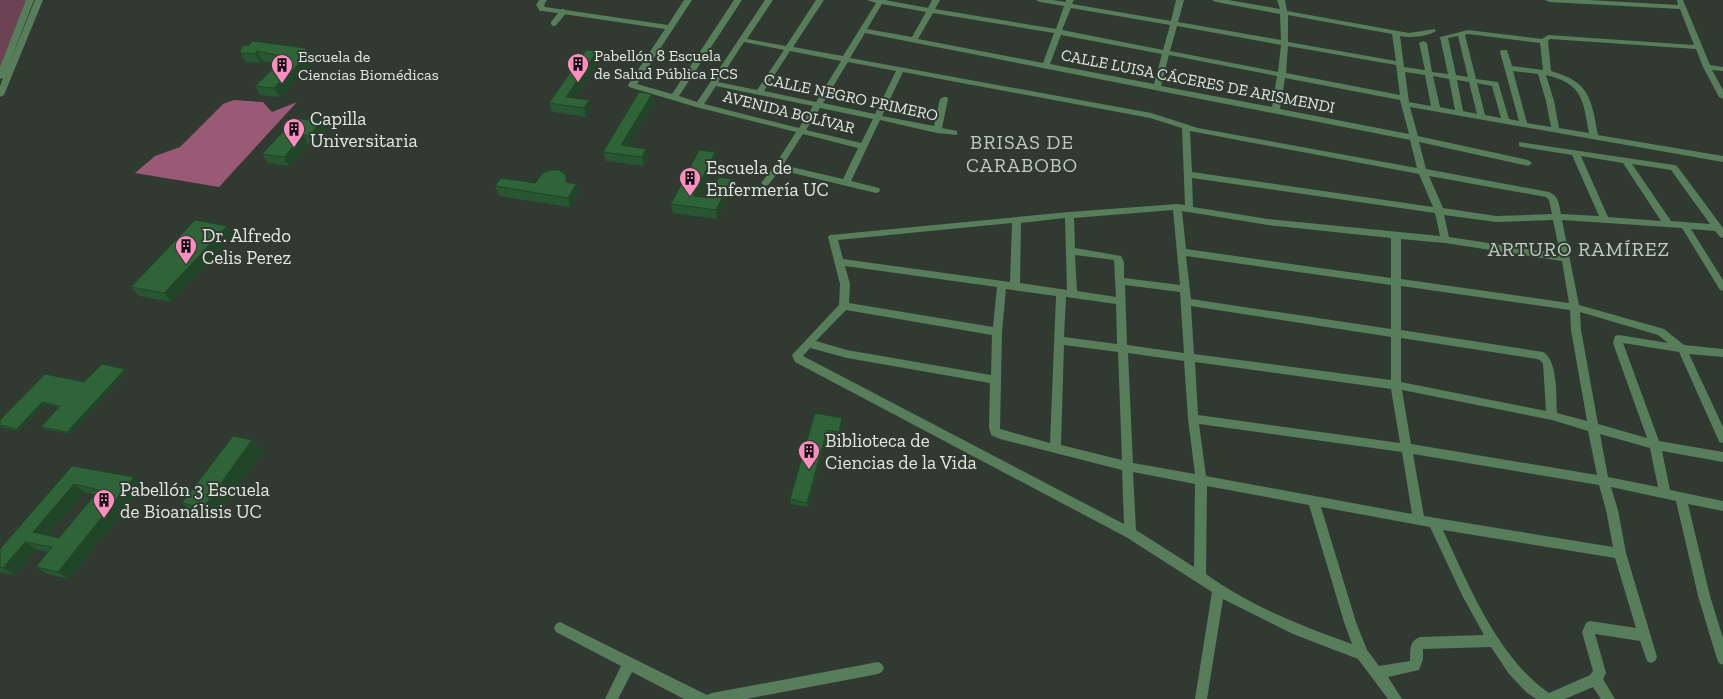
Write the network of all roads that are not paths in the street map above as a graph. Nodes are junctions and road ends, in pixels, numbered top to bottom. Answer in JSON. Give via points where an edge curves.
{"nodes":[{"id":1,"x":36,"y":0,"type":"edge"},
{"id":2,"x":48,"y":0,"type":"edge"},
{"id":3,"x":543,"y":0,"type":"edge"},
{"id":4,"x":686,"y":0,"type":"edge"},
{"id":5,"x":738,"y":0,"type":"edge"},
{"id":6,"x":769,"y":0,"type":"edge"},
{"id":7,"x":820,"y":0,"type":"edge"},
{"id":8,"x":871,"y":0,"type":"edge"},
{"id":9,"x":936,"y":0,"type":"edge"},
{"id":10,"x":1040,"y":0,"type":"edge"},
{"id":11,"x":1180,"y":0,"type":"edge"},
{"id":12,"x":1216,"y":0,"type":"edge"},
{"id":13,"x":1281,"y":0,"type":"edge"},
{"id":14,"x":1549,"y":0,"type":"edge"},
{"id":15,"x":881,"y":1,"type":"edge"},
{"id":16,"x":1069,"y":2,"type":"edge"},
{"id":17,"x":1681,"y":3,"type":"edge"},
{"id":18,"x":564,"y":12,"type":"junction"},
{"id":19,"x":929,"y":12,"type":"junction"},
{"id":20,"x":1285,"y":12,"type":"junction"},
{"id":21,"x":554,"y":23,"type":"dead end"},
{"id":22,"x":1174,"y":24,"type":"junction"},
{"id":23,"x":669,"y":27,"type":"junction"},
{"id":24,"x":862,"y":30,"type":"junction"},
{"id":25,"x":1432,"y":31,"type":"dead end"},
{"id":26,"x":1059,"y":32,"type":"junction"},
{"id":27,"x":1396,"y":33,"type":"junction"},
{"id":28,"x":1461,"y":34,"type":"junction"},
{"id":29,"x":743,"y":40,"type":"junction"},
{"id":30,"x":914,"y":40,"type":"junction"},
{"id":31,"x":1544,"y":41,"type":"junction"},
{"id":32,"x":1283,"y":43,"type":"junction"},
{"id":33,"x":1423,"y":43,"type":"dead end"},
{"id":34,"x":1698,"y":47,"type":"junction"},
{"id":35,"x":789,"y":49,"type":"junction"},
{"id":36,"x":1504,"y":52,"type":"dead end"},
{"id":37,"x":1165,"y":53,"type":"junction"},
{"id":38,"x":844,"y":60,"type":"junction"},
{"id":39,"x":1046,"y":65,"type":"junction"},
{"id":40,"x":1402,"y":66,"type":"junction"},
{"id":41,"x":1707,"y":67,"type":"junction"},
{"id":42,"x":1509,"y":68,"type":"junction"},
{"id":43,"x":1723,"y":69,"type":"edge"},
{"id":44,"x":900,"y":70,"type":"junction"},
{"id":45,"x":1429,"y":73,"type":"junction"},
{"id":46,"x":1544,"y":73,"type":"junction"},
{"id":47,"x":1282,"y":75,"type":"junction"},
{"id":48,"x":0,"y":77,"type":"edge"},
{"id":49,"x":1453,"y":77,"type":"junction"},
{"id":50,"x":1474,"y":80,"type":"junction"},
{"id":51,"x":713,"y":83,"type":"junction"},
{"id":52,"x":1157,"y":88,"type":"junction"},
{"id":53,"x":759,"y":93,"type":"junction"},
{"id":54,"x":0,"y":95,"type":"edge"},
{"id":55,"x":674,"y":98,"type":"junction"},
{"id":56,"x":1723,"y":98,"type":"edge"},
{"id":57,"x":944,"y":99,"type":"dead end"},
{"id":58,"x":1405,"y":101,"type":"junction"},
{"id":59,"x":699,"y":105,"type":"junction"},
{"id":60,"x":818,"y":105,"type":"junction"},
{"id":61,"x":1276,"y":110,"type":"junction"},
{"id":62,"x":1436,"y":110,"type":"junction"},
{"id":63,"x":1460,"y":114,"type":"junction"},
{"id":64,"x":876,"y":117,"type":"junction"},
{"id":65,"x":1482,"y":118,"type":"junction"},
{"id":66,"x":1506,"y":122,"type":"junction"},
{"id":67,"x":1524,"y":125,"type":"junction"},
{"id":68,"x":1186,"y":127,"type":"junction"},
{"id":69,"x":801,"y":130,"type":"junction"},
{"id":70,"x":937,"y":130,"type":"junction"},
{"id":71,"x":1556,"y":131,"type":"junction"},
{"id":72,"x":954,"y":133,"type":"dead end"},
{"id":73,"x":1594,"y":137,"type":"junction"},
{"id":74,"x":1414,"y":138,"type":"junction"},
{"id":75,"x":1522,"y":144,"type":"dead end"},
{"id":76,"x":864,"y":147,"type":"junction"},
{"id":77,"x":1575,"y":153,"type":"junction"},
{"id":78,"x":1723,"y":159,"type":"edge"},
{"id":79,"x":1626,"y":161,"type":"junction"},
{"id":80,"x":1528,"y":163,"type":"dead end"},
{"id":81,"x":778,"y":167,"type":"junction"},
{"id":82,"x":1422,"y":170,"type":"junction"},
{"id":83,"x":1187,"y":174,"type":"junction"},
{"id":84,"x":765,"y":182,"type":"dead end"},
{"id":85,"x":846,"y":182,"type":"junction"},
{"id":86,"x":876,"y":190,"type":"dead end"},
{"id":87,"x":1177,"y":207,"type":"junction"},
{"id":88,"x":1189,"y":208,"type":"junction"},
{"id":89,"x":1440,"y":210,"type":"junction"},
{"id":90,"x":1069,"y":215,"type":"junction"},
{"id":91,"x":1556,"y":216,"type":"junction"},
{"id":92,"x":1605,"y":219,"type":"junction"},
{"id":93,"x":1017,"y":220,"type":"junction"},
{"id":94,"x":1668,"y":224,"type":"junction"},
{"id":95,"x":1685,"y":226,"type":"junction"},
{"id":96,"x":1721,"y":232,"type":"edge"},
{"id":97,"x":1396,"y":234,"type":"junction"},
{"id":98,"x":1445,"y":240,"type":"junction"},
{"id":99,"x":1071,"y":251,"type":"junction"},
{"id":100,"x":1182,"y":252,"type":"junction"},
{"id":101,"x":1566,"y":258,"type":"junction"},
{"id":102,"x":840,"y":262,"type":"junction"},
{"id":103,"x":1121,"y":281,"type":"junction"},
{"id":104,"x":1397,"y":283,"type":"junction"},
{"id":105,"x":1002,"y":286,"type":"junction"},
{"id":106,"x":1015,"y":287,"type":"junction"},
{"id":107,"x":1723,"y":288,"type":"edge"},
{"id":108,"x":1185,"y":290,"type":"junction"},
{"id":109,"x":1066,"y":294,"type":"junction"},
{"id":110,"x":1121,"y":301,"type":"junction"},
{"id":111,"x":1186,"y":302,"type":"junction"},
{"id":112,"x":844,"y":306,"type":"junction"},
{"id":113,"x":1575,"y":307,"type":"junction"},
{"id":114,"x":997,"y":332,"type":"junction"},
{"id":115,"x":1394,"y":332,"type":"junction"},
{"id":116,"x":1058,"y":340,"type":"junction"},
{"id":117,"x":808,"y":343,"type":"junction"},
{"id":118,"x":1123,"y":348,"type":"junction"},
{"id":119,"x":1682,"y":349,"type":"junction"},
{"id":120,"x":1723,"y":353,"type":"edge"},
{"id":121,"x":1189,"y":357,"type":"junction"},
{"id":122,"x":995,"y":380,"type":"junction"},
{"id":123,"x":1396,"y":385,"type":"junction"},
{"id":124,"x":1552,"y":416,"type":"junction"},
{"id":125,"x":1193,"y":419,"type":"junction"},
{"id":126,"x":1593,"y":428,"type":"junction"},
{"id":127,"x":1723,"y":439,"type":"edge"},
{"id":128,"x":1654,"y":445,"type":"junction"},
{"id":129,"x":1055,"y":448,"type":"junction"},
{"id":130,"x":1407,"y":448,"type":"junction"},
{"id":131,"x":1723,"y":457,"type":"edge"},
{"id":132,"x":1128,"y":467,"type":"junction"},
{"id":133,"x":1200,"y":479,"type":"junction"},
{"id":134,"x":1604,"y":481,"type":"junction"},
{"id":135,"x":1665,"y":493,"type":"junction"},
{"id":136,"x":1681,"y":498,"type":"junction"},
{"id":137,"x":1313,"y":500,"type":"junction"},
{"id":138,"x":1723,"y":506,"type":"edge"},
{"id":139,"x":1419,"y":520,"type":"junction"},
{"id":140,"x":1434,"y":523,"type":"junction"},
{"id":141,"x":1130,"y":533,"type":"junction"},
{"id":142,"x":1620,"y":553,"type":"junction"},
{"id":143,"x":1200,"y":577,"type":"junction"},
{"id":144,"x":1218,"y":590,"type":"junction"},
{"id":145,"x":560,"y":628,"type":"dead end"},
{"id":146,"x":1643,"y":634,"type":"junction"},
{"id":147,"x":1494,"y":641,"type":"junction"},
{"id":148,"x":1362,"y":654,"type":"junction"},
{"id":149,"x":1650,"y":657,"type":"dead end"},
{"id":150,"x":1723,"y":659,"type":"edge"},
{"id":151,"x":629,"y":664,"type":"junction"},
{"id":152,"x":878,"y":668,"type":"dead end"},
{"id":153,"x":1378,"y":673,"type":"junction"},
{"id":154,"x":1595,"y":679,"type":"junction"},
{"id":155,"x":727,"y":698,"type":"edge"},
{"id":156,"x":611,"y":699,"type":"edge"},
{"id":157,"x":702,"y":699,"type":"edge"},
{"id":158,"x":712,"y":699,"type":"edge"},
{"id":159,"x":1201,"y":699,"type":"edge"},
{"id":160,"x":1396,"y":699,"type":"edge"},
{"id":161,"x":1549,"y":699,"type":"edge"},
{"id":162,"x":1609,"y":699,"type":"edge"}],
"edges":[{"from":1,"to":2,"type":"street"},
{"from":1,"to":48,"type":"street"},
{"from":1,"to":54,"type":"street"},
{"from":3,"to":18,"type":"street","via":[[540,5],[543,8]]},
{"from":4,"to":23,"type":"street","name":"AVENIDA BOLÍVAR"},
{"from":5,"to":55,"type":"street"},
{"from":6,"to":29,"type":"street"},
{"from":7,"to":35,"type":"street"},
{"from":8,"to":15,"type":"street"},
{"from":9,"to":19,"type":"street"},
{"from":10,"to":16,"type":"street"},
{"from":11,"to":22,"type":"street"},
{"from":12,"to":20,"type":"street"},
{"from":13,"to":20,"type":"street"},
{"from":14,"to":17,"type":"street"},
{"from":15,"to":19,"type":"street"},
{"from":15,"to":24,"type":"street"},
{"from":16,"to":22,"type":"street"},
{"from":16,"to":26,"type":"street"},
{"from":17,"to":34,"type":"street"},
{"from":18,"to":21,"type":"street"},
{"from":18,"to":23,"type":"street"},
{"from":19,"to":26,"type":"street"},
{"from":19,"to":30,"type":"street"},
{"from":20,"to":27,"type":"street"},
{"from":20,"to":32,"type":"street"},
{"from":22,"to":32,"type":"street"},
{"from":22,"to":37,"type":"street"},
{"from":23,"to":55,"type":"street","name":"AVENIDA BOLÍVAR","via":[[632,85]]},
{"from":24,"to":30,"type":"street","name":"CALLE LUISA CÁCERES DE ARISMENDI"},
{"from":24,"to":38,"type":"street"},
{"from":25,"to":27,"type":"street","via":[[1419,35]]},
{"from":26,"to":37,"type":"street"},
{"from":26,"to":39,"type":"street"},
{"from":27,"to":40,"type":"street"},
{"from":28,"to":31,"type":"street","via":[[1468,32]]},
{"from":28,"to":49,"type":"street","via":[[1443,38]]},
{"from":28,"to":50,"type":"street"},
{"from":29,"to":35,"type":"street"},
{"from":29,"to":51,"type":"street"},
{"from":30,"to":39,"type":"street","name":"CALLE LUISA CÁCERES DE ARISMENDI"},
{"from":31,"to":34,"type":"street","via":[[1556,38]]},
{"from":31,"to":46,"type":"street"},
{"from":32,"to":40,"type":"street"},
{"from":32,"to":47,"type":"street"},
{"from":33,"to":45,"type":"street"},
{"from":34,"to":41,"type":"street"},
{"from":35,"to":38,"type":"street"},
{"from":35,"to":53,"type":"street"},
{"from":36,"to":42,"type":"street"},
{"from":37,"to":47,"type":"street"},
{"from":37,"to":52,"type":"street"},
{"from":38,"to":44,"type":"street"},
{"from":38,"to":60,"type":"street"},
{"from":39,"to":52,"type":"street","name":"CALLE LUISA CÁCERES DE ARISMENDI"},
{"from":40,"to":45,"type":"street"},
{"from":40,"to":58,"type":"street"},
{"from":41,"to":43,"type":"street"},
{"from":41,"to":56,"type":"street"},
{"from":42,"to":46,"type":"street"},
{"from":42,"to":67,"type":"street"},
{"from":44,"to":64,"type":"street"},
{"from":44,"to":68,"type":"street","via":[[1151,116]]},
{"from":45,"to":49,"type":"street"},
{"from":45,"to":62,"type":"street"},
{"from":46,"to":71,"type":"street"},
{"from":46,"to":73,"type":"street","via":[[1568,80],[1583,92]]},
{"from":47,"to":58,"type":"street"},
{"from":47,"to":61,"type":"street"},
{"from":49,"to":50,"type":"street"},
{"from":49,"to":63,"type":"street"},
{"from":50,"to":65,"type":"street"},
{"from":50,"to":66,"type":"street","via":[[1497,86]]},
{"from":51,"to":53,"type":"street","name":"CALLE NEGRO PRIMERO"},
{"from":51,"to":59,"type":"street"},
{"from":52,"to":61,"type":"street","name":"CALLE LUISA CÁCERES DE ARISMENDI"},
{"from":53,"to":60,"type":"street","name":"CALLE NEGRO PRIMERO"},
{"from":55,"to":59,"type":"street","name":"AVENIDA BOLÍVAR"},
{"from":57,"to":70,"type":"street"},
{"from":58,"to":62,"type":"street"},
{"from":58,"to":74,"type":"street"},
{"from":59,"to":69,"type":"street","name":"AVENIDA BOLÍVAR"},
{"from":60,"to":64,"type":"street","name":"CALLE NEGRO PRIMERO"},
{"from":60,"to":69,"type":"street"},
{"from":61,"to":74,"type":"street","name":"CALLE LUISA CÁCERES DE ARISMENDI"},
{"from":62,"to":63,"type":"street"},
{"from":63,"to":65,"type":"street"},
{"from":64,"to":70,"type":"street","name":"CALLE NEGRO PRIMERO"},
{"from":64,"to":76,"type":"street"},
{"from":65,"to":66,"type":"street"},
{"from":66,"to":67,"type":"street"},
{"from":67,"to":71,"type":"street"},
{"from":68,"to":82,"type":"street"},
{"from":68,"to":83,"type":"street"},
{"from":69,"to":76,"type":"street","name":"AVENIDA BOLÍVAR"},
{"from":69,"to":81,"type":"street"},
{"from":70,"to":72,"type":"street","name":"CALLE NEGRO PRIMERO"},
{"from":71,"to":73,"type":"street"},
{"from":73,"to":78,"type":"street"},
{"from":74,"to":80,"type":"street","name":"CALLE LUISA CÁCERES DE ARISMENDI"},
{"from":74,"to":82,"type":"street"},
{"from":75,"to":77,"type":"street"},
{"from":76,"to":85,"type":"street"},
{"from":77,"to":79,"type":"street"},
{"from":77,"to":92,"type":"street"},
{"from":79,"to":94,"type":"street"},
{"from":79,"to":96,"type":"street","via":[[1674,168]]},
{"from":81,"to":84,"type":"street"},
{"from":81,"to":85,"type":"street"},
{"from":82,"to":89,"type":"street"},
{"from":82,"to":91,"type":"street","via":[[1549,195],[1553,199]]},
{"from":83,"to":88,"type":"street"},
{"from":83,"to":89,"type":"street"},
{"from":85,"to":86,"type":"street"},
{"from":87,"to":88,"type":"street"},
{"from":87,"to":90,"type":"street"},
{"from":87,"to":100,"type":"street"},
{"from":88,"to":97,"type":"street","via":[[1268,222]]},
{"from":89,"to":91,"type":"street","via":[[1496,219]]},
{"from":89,"to":98,"type":"street"},
{"from":90,"to":93,"type":"street"},
{"from":90,"to":99,"type":"street"},
{"from":91,"to":92,"type":"street"},
{"from":91,"to":101,"type":"street"},
{"from":92,"to":94,"type":"street"},
{"from":93,"to":102,"type":"street","via":[[833,237]]},
{"from":93,"to":106,"type":"street"},
{"from":94,"to":95,"type":"street"},
{"from":95,"to":96,"type":"street"},
{"from":95,"to":107,"type":"street"},
{"from":97,"to":98,"type":"street"},
{"from":97,"to":104,"type":"street"},
{"from":98,"to":101,"type":"street"},
{"from":99,"to":103,"type":"street","via":[[1118,258]]},
{"from":99,"to":109,"type":"street"},
{"from":100,"to":104,"type":"street"},
{"from":100,"to":108,"type":"street"},
{"from":101,"to":113,"type":"street"},
{"from":102,"to":105,"type":"street"},
{"from":102,"to":112,"type":"street","via":[[845,284]]},
{"from":103,"to":108,"type":"street"},
{"from":103,"to":110,"type":"street"},
{"from":104,"to":113,"type":"street"},
{"from":104,"to":115,"type":"street"},
{"from":105,"to":106,"type":"street"},
{"from":105,"to":114,"type":"street"},
{"from":106,"to":109,"type":"street"},
{"from":108,"to":111,"type":"street"},
{"from":109,"to":110,"type":"street"},
{"from":109,"to":116,"type":"street"},
{"from":110,"to":118,"type":"street"},
{"from":111,"to":115,"type":"street"},
{"from":111,"to":121,"type":"street"},
{"from":112,"to":114,"type":"street"},
{"from":112,"to":117,"type":"street"},
{"from":113,"to":119,"type":"street","via":[[1654,329]]},
{"from":113,"to":126,"type":"street"},
{"from":114,"to":122,"type":"street"},
{"from":115,"to":123,"type":"street"},
{"from":115,"to":124,"type":"street","via":[[1545,358]]},
{"from":116,"to":118,"type":"street"},
{"from":116,"to":129,"type":"street"},
{"from":117,"to":122,"type":"street","via":[[847,354]]},
{"from":117,"to":141,"type":"street","via":[[797,355],[799,359]]},
{"from":118,"to":121,"type":"street"},
{"from":118,"to":132,"type":"street"},
{"from":119,"to":120,"type":"street"},
{"from":119,"to":127,"type":"street"},
{"from":119,"to":128,"type":"street","via":[[1619,339]]},
{"from":121,"to":123,"type":"street"},
{"from":121,"to":125,"type":"street"},
{"from":122,"to":129,"type":"street","via":[[995,432]]},
{"from":123,"to":124,"type":"street"},
{"from":123,"to":130,"type":"street"},
{"from":124,"to":126,"type":"street"},
{"from":125,"to":130,"type":"street"},
{"from":125,"to":133,"type":"street"},
{"from":126,"to":128,"type":"street"},
{"from":126,"to":134,"type":"street"},
{"from":128,"to":131,"type":"street"},
{"from":128,"to":135,"type":"street"},
{"from":129,"to":132,"type":"street"},
{"from":130,"to":134,"type":"street"},
{"from":130,"to":139,"type":"street"},
{"from":132,"to":133,"type":"street"},
{"from":132,"to":141,"type":"street"},
{"from":133,"to":137,"type":"street"},
{"from":133,"to":143,"type":"street"},
{"from":134,"to":135,"type":"street"},
{"from":134,"to":142,"type":"street"},
{"from":135,"to":136,"type":"street"},
{"from":136,"to":138,"type":"street"},
{"from":136,"to":150,"type":"street"},
{"from":137,"to":139,"type":"street"},
{"from":137,"to":148,"type":"street"},
{"from":139,"to":140,"type":"street"},
{"from":140,"to":142,"type":"street"},
{"from":140,"to":147,"type":"street","via":[[1469,598]]},
{"from":141,"to":143,"type":"street"},
{"from":142,"to":146,"type":"street"},
{"from":143,"to":144,"type":"street"},
{"from":144,"to":148,"type":"street","via":[[1297,630]]},
{"from":144,"to":159,"type":"street"},
{"from":145,"to":151,"type":"street"},
{"from":146,"to":149,"type":"street"},
{"from":146,"to":154,"type":"street","via":[[1590,627],[1588,632],[1600,667]]},
{"from":147,"to":153,"type":"street","via":[[1420,643],[1416,648],[1415,666]]},
{"from":147,"to":161,"type":"street","via":[[1537,694]]},
{"from":148,"to":153,"type":"street"},
{"from":151,"to":156,"type":"street"},
{"from":151,"to":157,"type":"street"},
{"from":152,"to":155,"type":"street"},
{"from":153,"to":160,"type":"street"},
{"from":154,"to":161,"type":"street"},
{"from":154,"to":162,"type":"street"},
{"from":155,"to":158,"type":"street"}]}
